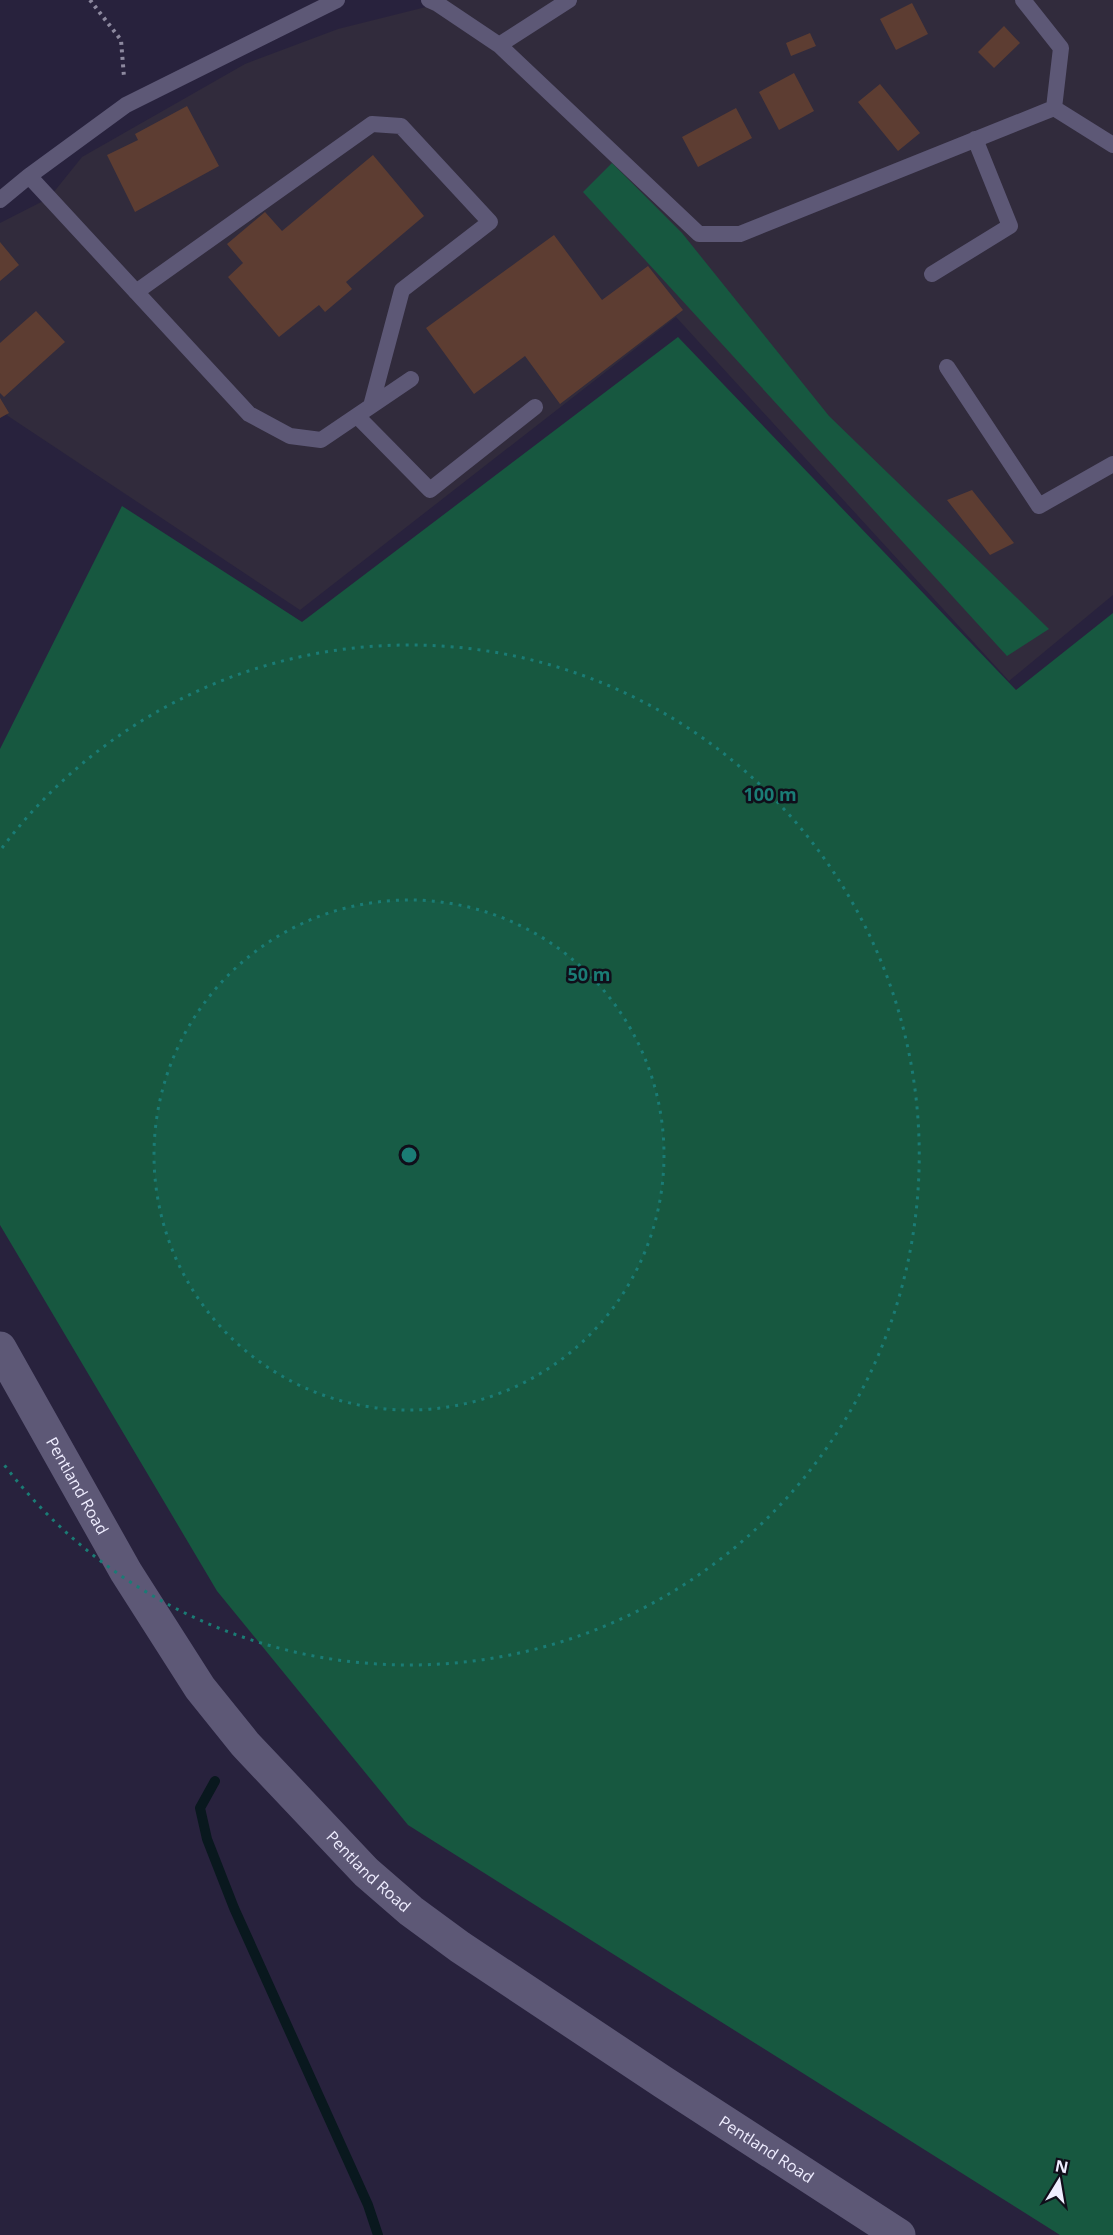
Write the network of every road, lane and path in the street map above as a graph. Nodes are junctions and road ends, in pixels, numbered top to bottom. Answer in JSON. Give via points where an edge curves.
{"nodes":[{"id":1,"x":90,"y":0,"type":"edge"},
{"id":2,"x":338,"y":0,"type":"edge"},
{"id":3,"x":429,"y":0,"type":"edge"},
{"id":4,"x":569,"y":0,"type":"edge"},
{"id":5,"x":1023,"y":0,"type":"edge"},
{"id":6,"x":499,"y":45,"type":"junction"},
{"id":7,"x":126,"y":105,"type":"junction"},
{"id":8,"x":1054,"y":108,"type":"junction"},
{"id":9,"x":975,"y":139,"type":"junction"},
{"id":10,"x":1113,"y":145,"type":"edge"},
{"id":11,"x":29,"y":176,"type":"junction"},
{"id":12,"x":0,"y":200,"type":"edge"},
{"id":13,"x":932,"y":274,"type":"dead end"},
{"id":14,"x":136,"y":292,"type":"junction"},
{"id":15,"x":947,"y":367,"type":"dead end"},
{"id":16,"x":411,"y":379,"type":"dead end"},
{"id":17,"x":371,"y":406,"type":"junction"},
{"id":18,"x":536,"y":407,"type":"dead end"},
{"id":19,"x":357,"y":416,"type":"junction"},
{"id":20,"x":1113,"y":464,"type":"edge"},
{"id":21,"x":0,"y":1348,"type":"edge"},
{"id":22,"x":899,"y":2235,"type":"edge"}],
"edges":[{"from":1,"to":7,"type":"path","via":[[121,40]]},
{"from":2,"to":7,"type":"lane"},
{"from":3,"to":6,"type":"lane"},
{"from":4,"to":6,"type":"lane"},
{"from":5,"to":8,"type":"lane","via":[[1061,48]]},
{"from":6,"to":9,"type":"lane","via":[[699,234],[740,234]]},
{"from":7,"to":11,"type":"lane"},
{"from":8,"to":9,"type":"lane"},
{"from":8,"to":10,"type":"lane"},
{"from":9,"to":13,"type":"lane","via":[[1010,226]]},
{"from":11,"to":12,"type":"lane"},
{"from":11,"to":14,"type":"lane"},
{"from":14,"to":17,"type":"lane","via":[[372,124],[401,126],[490,222],[402,290]]},
{"from":14,"to":19,"type":"lane","via":[[249,414],[290,436],[321,440]]},
{"from":15,"to":20,"type":"lane","via":[[1039,506]]},
{"from":16,"to":17,"type":"lane"},
{"from":17,"to":19,"type":"lane"},
{"from":18,"to":19,"type":"lane","via":[[430,490]]},
{"from":21,"to":22,"type":"street","name":"Pentland Road","via":[[126,1572],[200,1688],[245,1744],[366,1872],[460,1947]]}]}
